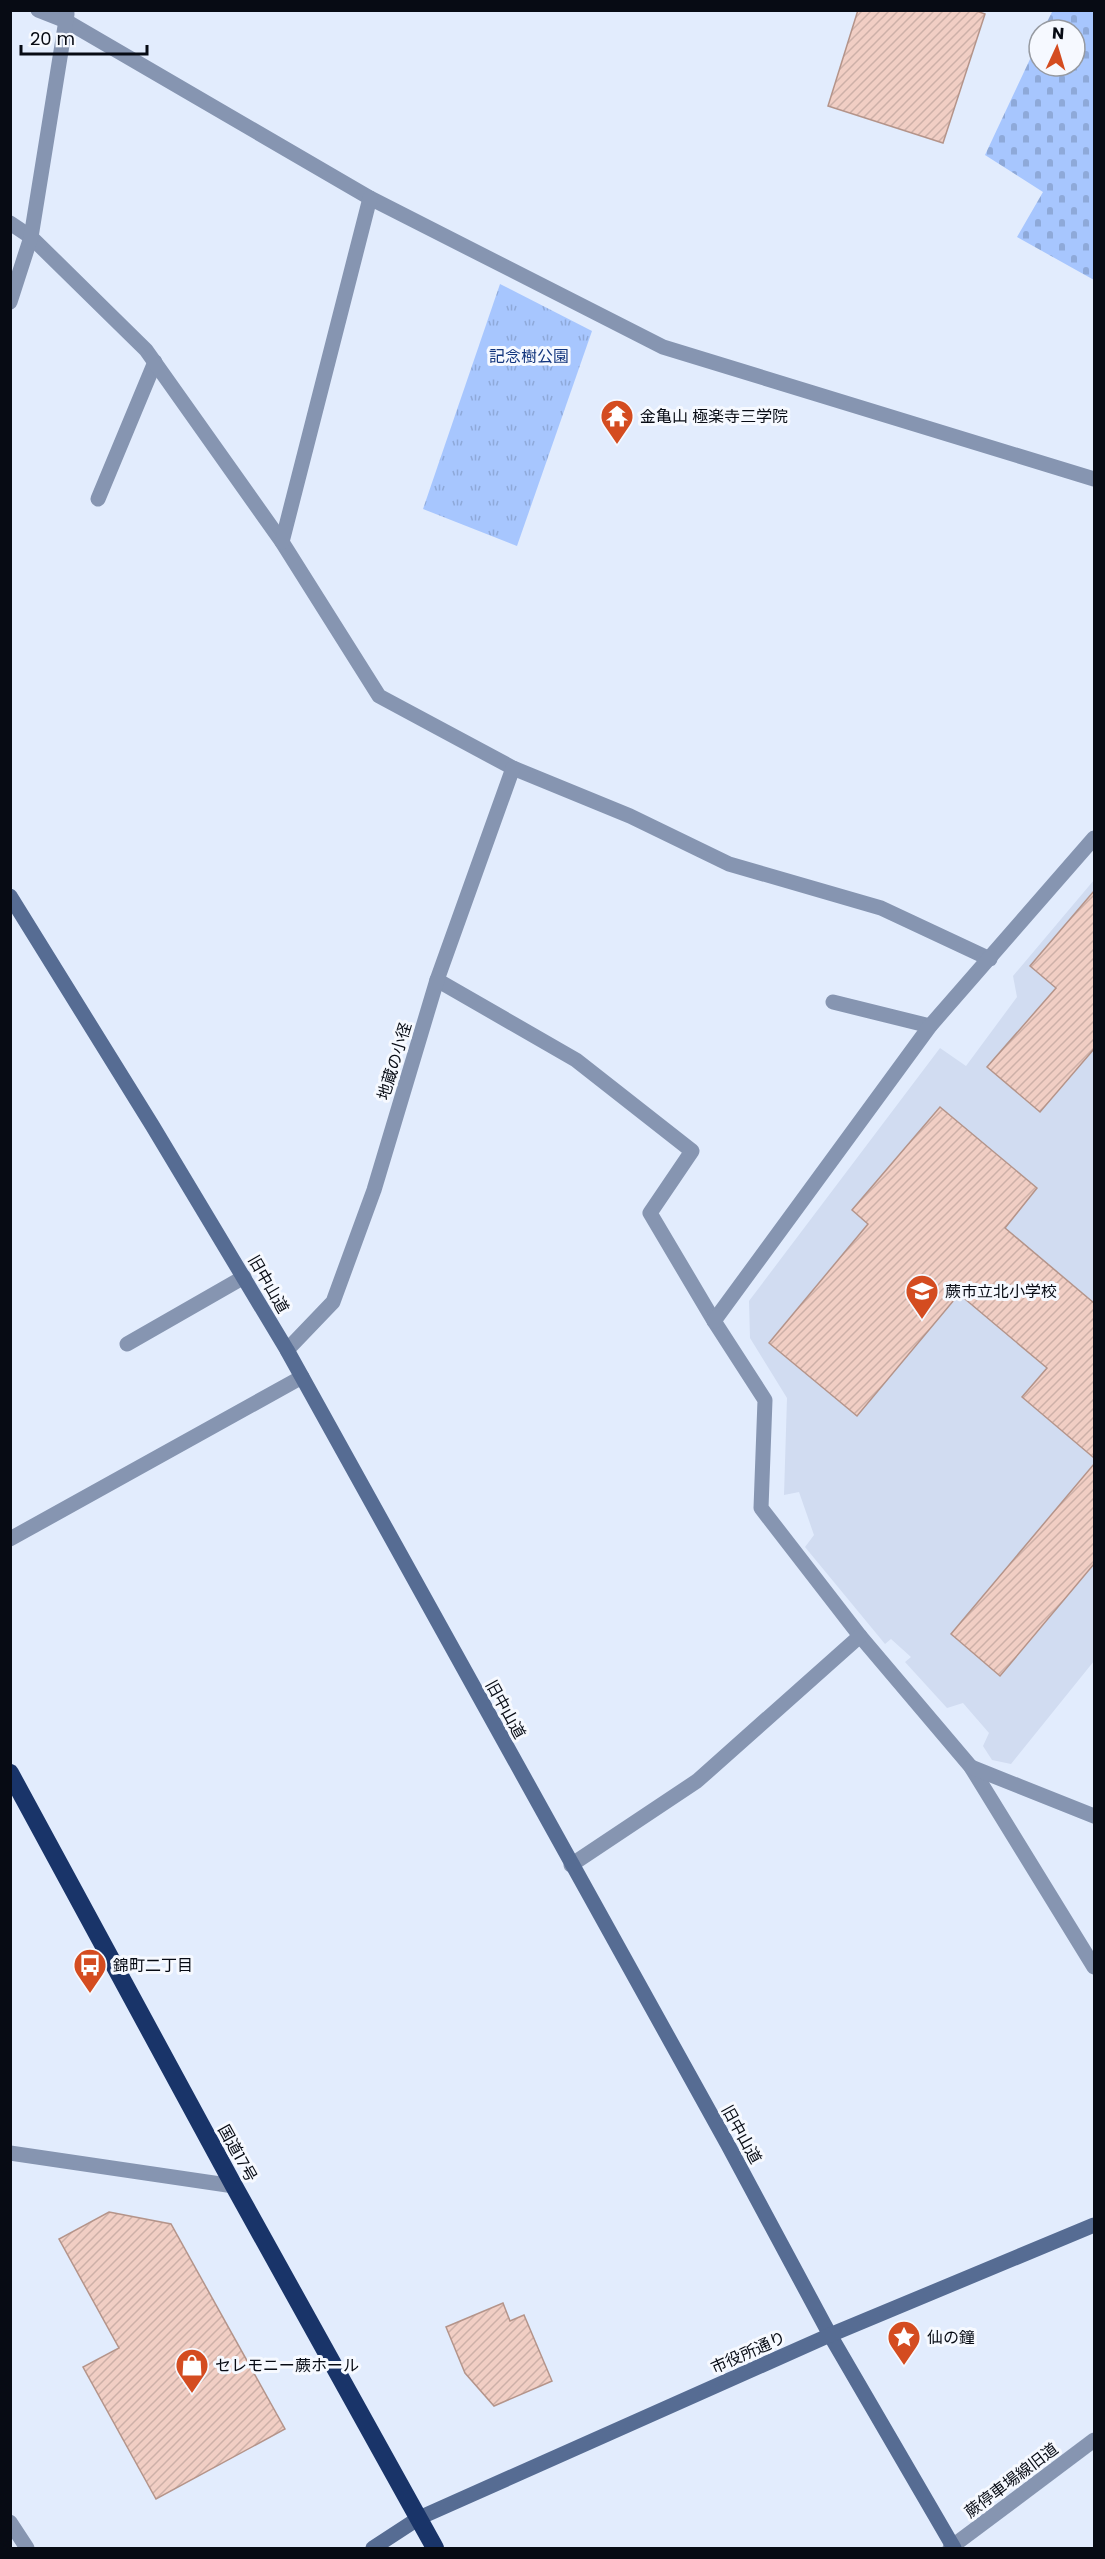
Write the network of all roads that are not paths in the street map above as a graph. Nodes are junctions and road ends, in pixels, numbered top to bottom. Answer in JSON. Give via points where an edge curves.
{"nodes":[{"id":1,"x":38,"y":10,"type":"edge"},
{"id":2,"x":67,"y":16,"type":"edge"},
{"id":3,"x":370,"y":198,"type":"junction"},
{"id":4,"x":10,"y":223,"type":"edge"},
{"id":5,"x":31,"y":237,"type":"junction"},
{"id":6,"x":10,"y":302,"type":"edge"},
{"id":7,"x":155,"y":362,"type":"junction"},
{"id":8,"x":1095,"y":479,"type":"edge"},
{"id":9,"x":98,"y":499,"type":"dead end"},
{"id":10,"x":282,"y":542,"type":"junction"},
{"id":11,"x":513,"y":768,"type":"junction"},
{"id":12,"x":1095,"y":838,"type":"edge"},
{"id":13,"x":10,"y":896,"type":"edge"},
{"id":14,"x":990,"y":959,"type":"junction"},
{"id":15,"x":437,"y":980,"type":"junction"},
{"id":16,"x":833,"y":1002,"type":"dead end"},
{"id":17,"x":930,"y":1026,"type":"junction"},
{"id":18,"x":244,"y":1276,"type":"junction"},
{"id":19,"x":714,"y":1321,"type":"junction"},
{"id":20,"x":127,"y":1344,"type":"dead end"},
{"id":21,"x":286,"y":1350,"type":"junction"},
{"id":22,"x":302,"y":1377,"type":"junction"},
{"id":23,"x":10,"y":1539,"type":"edge"},
{"id":24,"x":860,"y":1636,"type":"junction"},
{"id":25,"x":971,"y":1767,"type":"junction"},
{"id":26,"x":10,"y":1773,"type":"edge"},
{"id":27,"x":1095,"y":1816,"type":"edge"},
{"id":28,"x":571,"y":1865,"type":"junction"},
{"id":29,"x":1095,"y":1967,"type":"edge"},
{"id":30,"x":10,"y":2153,"type":"edge"},
{"id":31,"x":234,"y":2186,"type":"junction"},
{"id":32,"x":1095,"y":2225,"type":"edge"},
{"id":33,"x":831,"y":2335,"type":"junction"},
{"id":34,"x":1095,"y":2440,"type":"edge"},
{"id":35,"x":419,"y":2518,"type":"junction"},
{"id":36,"x":10,"y":2522,"type":"edge"},
{"id":37,"x":27,"y":2548,"type":"edge"},
{"id":38,"x":373,"y":2548,"type":"edge"},
{"id":39,"x":435,"y":2548,"type":"edge"},
{"id":40,"x":952,"y":2548,"type":"edge"}],
"edges":[{"from":1,"to":2,"type":"street"},
{"from":2,"to":3,"type":"street"},
{"from":2,"to":5,"type":"street"},
{"from":3,"to":8,"type":"street","via":[[663,347]]},
{"from":3,"to":10,"type":"street"},
{"from":4,"to":5,"type":"street"},
{"from":5,"to":6,"type":"street"},
{"from":5,"to":7,"type":"street"},
{"from":7,"to":9,"type":"street"},
{"from":7,"to":10,"type":"street"},
{"from":10,"to":11,"type":"street","via":[[379,696]]},
{"from":11,"to":14,"type":"street","via":[[630,816],[729,864],[881,909]]},
{"from":11,"to":15,"type":"street","name":"地蔵の小径"},
{"from":12,"to":14,"type":"street"},
{"from":13,"to":18,"type":"street","name":"旧中山道"},
{"from":14,"to":17,"type":"street"},
{"from":15,"to":19,"type":"street","via":[[576,1060],[692,1151],[650,1214]]},
{"from":15,"to":21,"type":"street","name":"地蔵の小径","via":[[374,1190],[333,1302]]},
{"from":16,"to":17,"type":"street"},
{"from":17,"to":19,"type":"street"},
{"from":18,"to":20,"type":"street"},
{"from":18,"to":21,"type":"street","name":"旧中山道"},
{"from":19,"to":24,"type":"street","via":[[765,1400],[761,1508]]},
{"from":21,"to":22,"type":"street","name":"旧中山道"},
{"from":22,"to":23,"type":"street"},
{"from":22,"to":28,"type":"street","name":"旧中山道"},
{"from":24,"to":25,"type":"street"},
{"from":24,"to":28,"type":"street","via":[[697,1781]]},
{"from":25,"to":27,"type":"street"},
{"from":25,"to":29,"type":"street"},
{"from":26,"to":31,"type":"highway","name":"国道17号"},
{"from":28,"to":33,"type":"street","name":"旧中山道"},
{"from":30,"to":31,"type":"street"},
{"from":31,"to":35,"type":"highway","name":"国道17号"},
{"from":32,"to":33,"type":"street","name":"市役所通り"},
{"from":33,"to":35,"type":"street","name":"市役所通り"},
{"from":33,"to":40,"type":"street","name":"旧中山道"},
{"from":34,"to":40,"type":"street","name":"蕨停車場線旧道"},
{"from":35,"to":38,"type":"street","name":"市役所通り"},
{"from":35,"to":39,"type":"highway","name":"国道17号"},
{"from":36,"to":37,"type":"street"}]}
